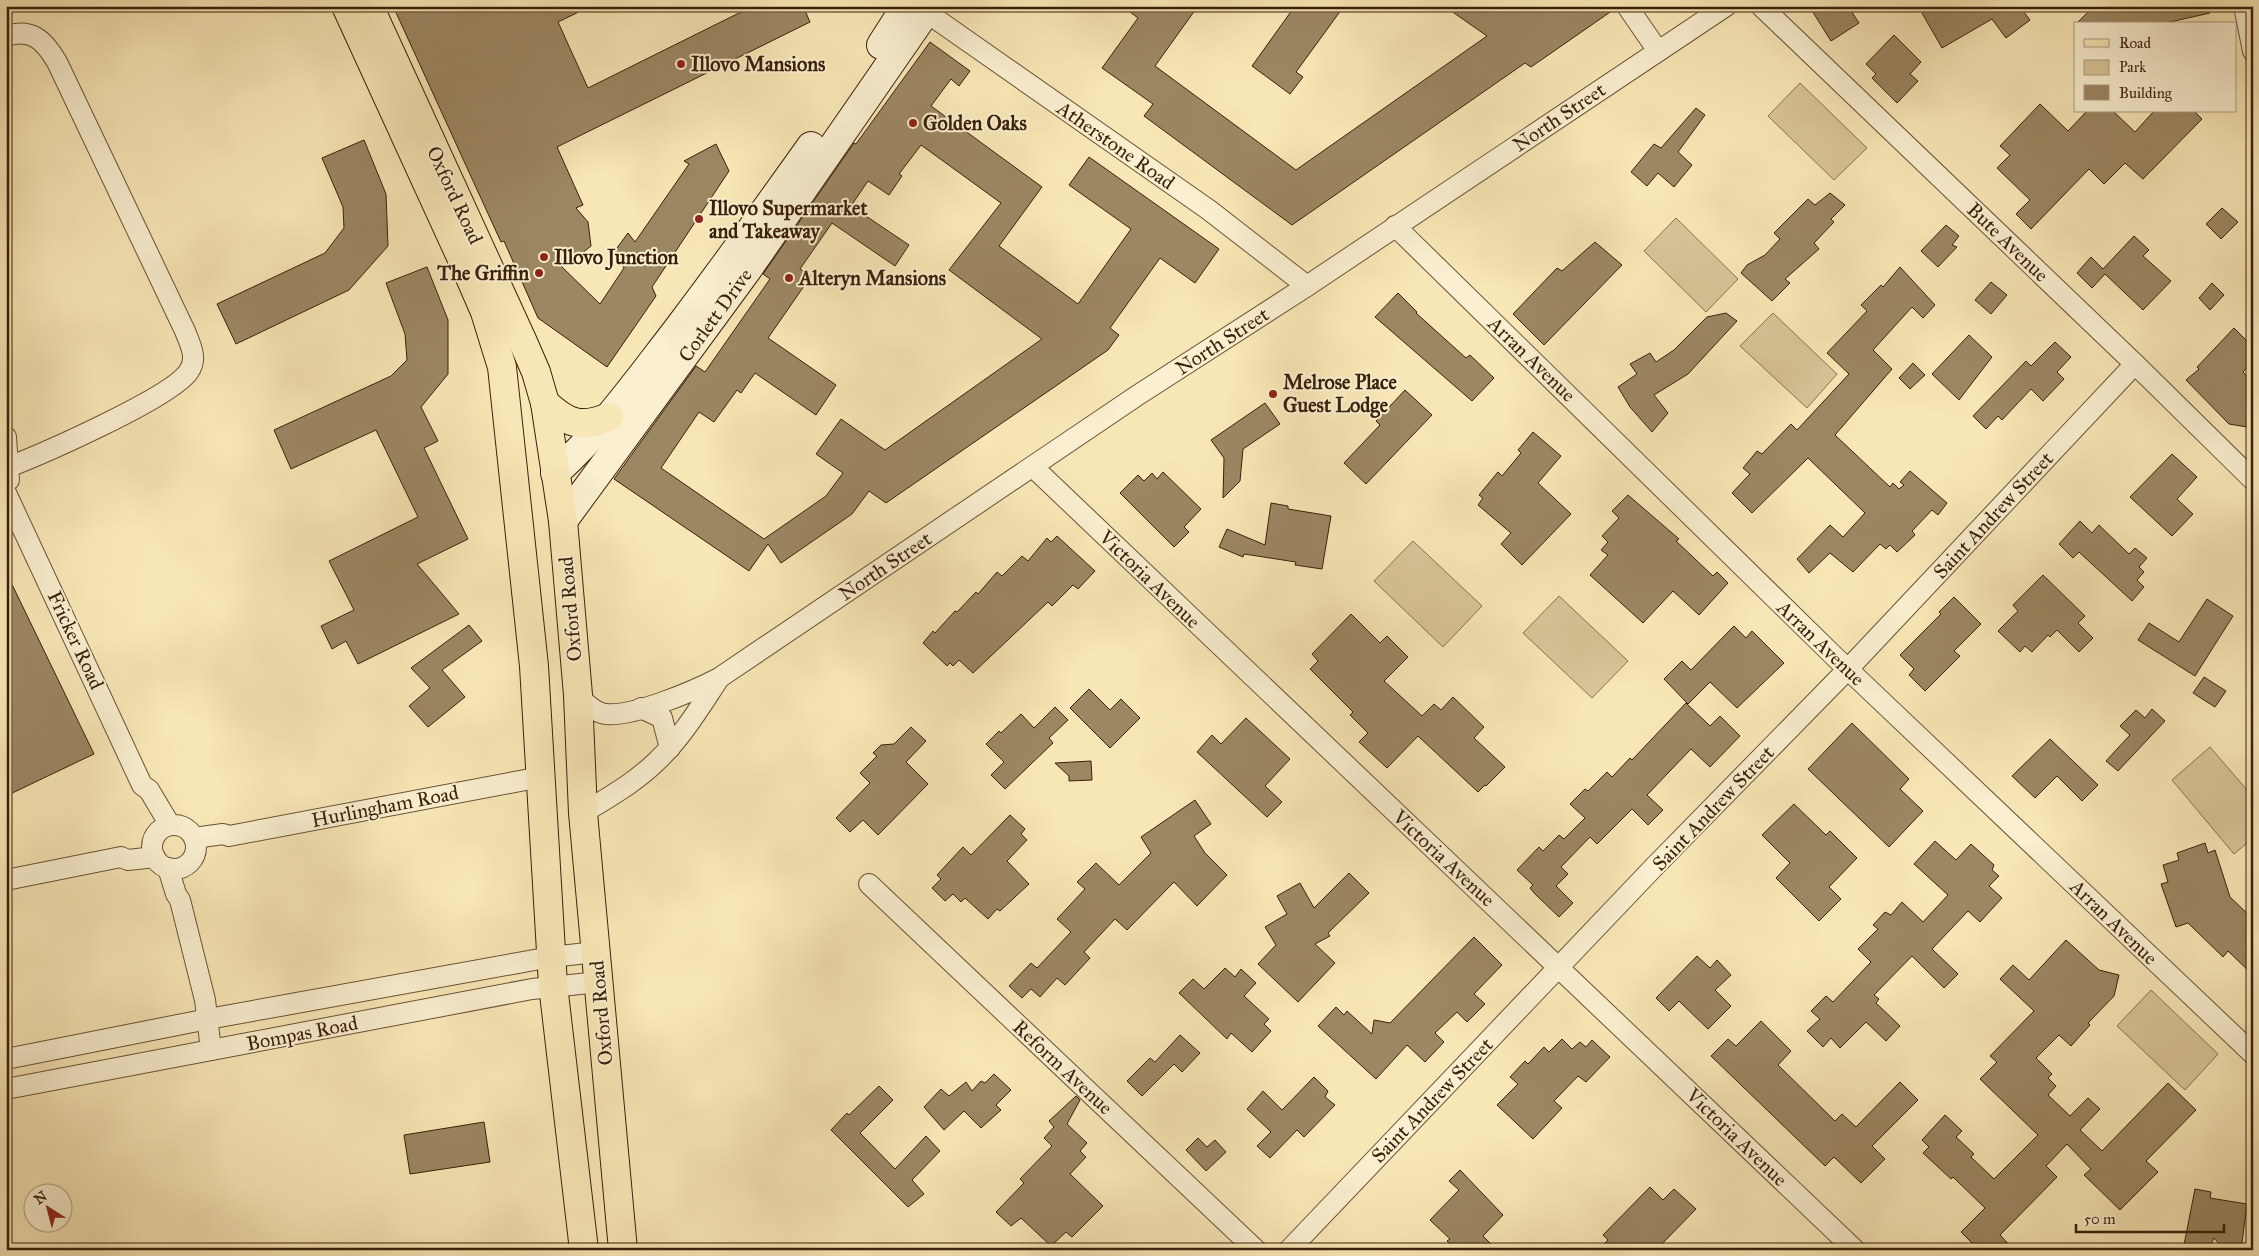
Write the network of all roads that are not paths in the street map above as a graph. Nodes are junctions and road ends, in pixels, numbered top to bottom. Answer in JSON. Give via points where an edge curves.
{"nodes":[{"id":1,"x":346,"y":6,"type":"edge"},
{"id":2,"x":369,"y":6,"type":"edge"},
{"id":3,"x":1627,"y":6,"type":"edge"},
{"id":4,"x":1726,"y":6,"type":"edge"},
{"id":5,"x":1761,"y":6,"type":"edge"},
{"id":6,"x":2244,"y":6,"type":"edge"},
{"id":7,"x":922,"y":8,"type":"edge"},
{"id":8,"x":6,"y":36,"type":"edge"},
{"id":9,"x":1658,"y":51,"type":"junction"},
{"id":10,"x":2253,"y":51,"type":"edge"},
{"id":11,"x":1395,"y":226,"type":"junction"},
{"id":12,"x":1307,"y":286,"type":"junction"},
{"id":13,"x":2135,"y":364,"type":"junction"},
{"id":14,"x":545,"y":403,"type":"junction"},
{"id":15,"x":609,"y":417,"type":"junction"},
{"id":16,"x":6,"y":438,"type":"edge"},
{"id":17,"x":1033,"y":467,"type":"junction"},
{"id":18,"x":7,"y":468,"type":"edge"},
{"id":19,"x":555,"y":473,"type":"junction"},
{"id":20,"x":2253,"y":480,"type":"edge"},
{"id":21,"x":7,"y":494,"type":"edge"},
{"id":22,"x":563,"y":521,"type":"junction"},
{"id":23,"x":521,"y":538,"type":"junction"},
{"id":24,"x":1848,"y":669,"type":"junction"},
{"id":25,"x":719,"y":678,"type":"junction"},
{"id":26,"x":578,"y":695,"type":"junction"},
{"id":27,"x":641,"y":708,"type":"junction"},
{"id":28,"x":670,"y":748,"type":"junction"},
{"id":29,"x":541,"y":777,"type":"junction"},
{"id":30,"x":583,"y":813,"type":"junction"},
{"id":31,"x":172,"y":848,"type":"junction"},
{"id":32,"x":6,"y":880,"type":"edge"},
{"id":33,"x":869,"y":884,"type":"dead end"},
{"id":34,"x":596,"y":952,"type":"junction"},
{"id":35,"x":551,"y":957,"type":"junction"},
{"id":36,"x":1560,"y":968,"type":"junction"},
{"id":37,"x":599,"y":982,"type":"junction"},
{"id":38,"x":553,"y":985,"type":"junction"},
{"id":39,"x":208,"y":1019,"type":"junction"},
{"id":40,"x":211,"y":1050,"type":"junction"},
{"id":41,"x":2253,"y":1054,"type":"edge"},
{"id":42,"x":6,"y":1060,"type":"edge"},
{"id":43,"x":6,"y":1089,"type":"edge"},
{"id":44,"x":619,"y":1219,"type":"junction"},
{"id":45,"x":581,"y":1221,"type":"junction"},
{"id":46,"x":584,"y":1250,"type":"edge"},
{"id":47,"x":622,"y":1250,"type":"edge"},
{"id":48,"x":1256,"y":1250,"type":"edge"},
{"id":49,"x":1288,"y":1250,"type":"edge"},
{"id":50,"x":1855,"y":1250,"type":"edge"}],
"edges":[{"from":1,"to":23,"type":"main road","name":"Oxford Road","via":[[465,266],[494,339],[502,367]]},
{"from":2,"to":14,"type":"main road","name":"Oxford Road","via":[[523,342]]},
{"from":3,"to":9,"type":"street"},
{"from":4,"to":9,"type":"street","name":"North Street"},
{"from":5,"to":13,"type":"street","name":"Bute Avenue"},
{"from":6,"to":10,"type":"street"},
{"from":7,"to":12,"type":"street","name":"Atherstone Road","via":[[1209,210]]},
{"from":7,"to":15,"type":"main road","name":"Corlett Drive","via":[[871,60],[748,235]]},
{"from":7,"to":22,"type":"main road","name":"Corlett Drive","via":[[748,270]]},
{"from":8,"to":18,"type":"street","via":[[28,33],[37,36],[45,42],[57,62],[185,331],[193,362],[180,381],[144,403]]},
{"from":9,"to":11,"type":"street","name":"North Street"},
{"from":11,"to":12,"type":"street","name":"North Street"},
{"from":11,"to":24,"type":"street","name":"Arran Avenue"},
{"from":12,"to":17,"type":"street","name":"North Street"},
{"from":13,"to":20,"type":"street","name":"Bute Avenue"},
{"from":13,"to":24,"type":"street","name":"Saint Andrew Street"},
{"from":14,"to":15,"type":"main road","via":[[577,424]]},
{"from":14,"to":19,"type":"main road","name":"Oxford Road"},
{"from":15,"to":19,"type":"main road","name":"Corlett Drive"},
{"from":16,"to":18,"type":"street","name":"Fricker Road"},
{"from":17,"to":25,"type":"street","name":"North Street"},
{"from":17,"to":36,"type":"street","name":"Victoria Avenue"},
{"from":18,"to":21,"type":"street","name":"Fricker Road"},
{"from":19,"to":22,"type":"main road","name":"Oxford Road"},
{"from":19,"to":23,"type":"main road","via":[[538,488]]},
{"from":21,"to":31,"type":"street","name":"Fricker Road","via":[[142,785],[142,794]]},
{"from":22,"to":26,"type":"main road","name":"Oxford Road"},
{"from":23,"to":29,"type":"main road","name":"Oxford Road"},
{"from":24,"to":36,"type":"street","name":"Saint Andrew Street"},
{"from":24,"to":41,"type":"street","name":"Arran Avenue"},
{"from":25,"to":27,"type":"street","name":"North Street","via":[[672,699]]},
{"from":25,"to":28,"type":"street","name":"North Street"},
{"from":26,"to":27,"type":"street","name":"North Street","via":[[594,710],[604,714]]},
{"from":26,"to":30,"type":"main road","name":"Oxford Road"},
{"from":27,"to":28,"type":"street","via":[[662,718]]},
{"from":28,"to":30,"type":"street","name":"North Street","via":[[637,778]]},
{"from":29,"to":31,"type":"street","name":"Hurlingham Road","via":[[229,836],[225,841]]},
{"from":29,"to":35,"type":"main road","name":"Oxford Road"},
{"from":30,"to":34,"type":"main road","name":"Oxford Road"},
{"from":31,"to":32,"type":"street","name":"Hurlingham Road","via":[[128,860],[121,857]]},
{"from":31,"to":39,"type":"street","name":"Fricker Road","via":[[176,894]]},
{"from":33,"to":48,"type":"street","name":"Reform Avenue"},
{"from":34,"to":35,"type":"street","name":"Bompas Road"},
{"from":34,"to":37,"type":"main road","name":"Oxford Road"},
{"from":35,"to":38,"type":"main road","name":"Oxford Road"},
{"from":35,"to":39,"type":"street","name":"Bompas Road"},
{"from":36,"to":49,"type":"street","name":"Saint Andrew Street"},
{"from":36,"to":50,"type":"street","name":"Victoria Avenue"},
{"from":37,"to":38,"type":"street","name":"Bompas Road"},
{"from":37,"to":44,"type":"main road","name":"Oxford Road"},
{"from":38,"to":40,"type":"street","name":"Bompas Road"},
{"from":38,"to":45,"type":"main road","name":"Oxford Road"},
{"from":39,"to":40,"type":"street","name":"Fricker Road"},
{"from":39,"to":42,"type":"street","name":"Bompas Road"},
{"from":40,"to":43,"type":"street","name":"Bompas Road"},
{"from":44,"to":45,"type":"main road"},
{"from":44,"to":47,"type":"main road","name":"Oxford Road"},
{"from":45,"to":46,"type":"main road","name":"Oxford Road"}]}
